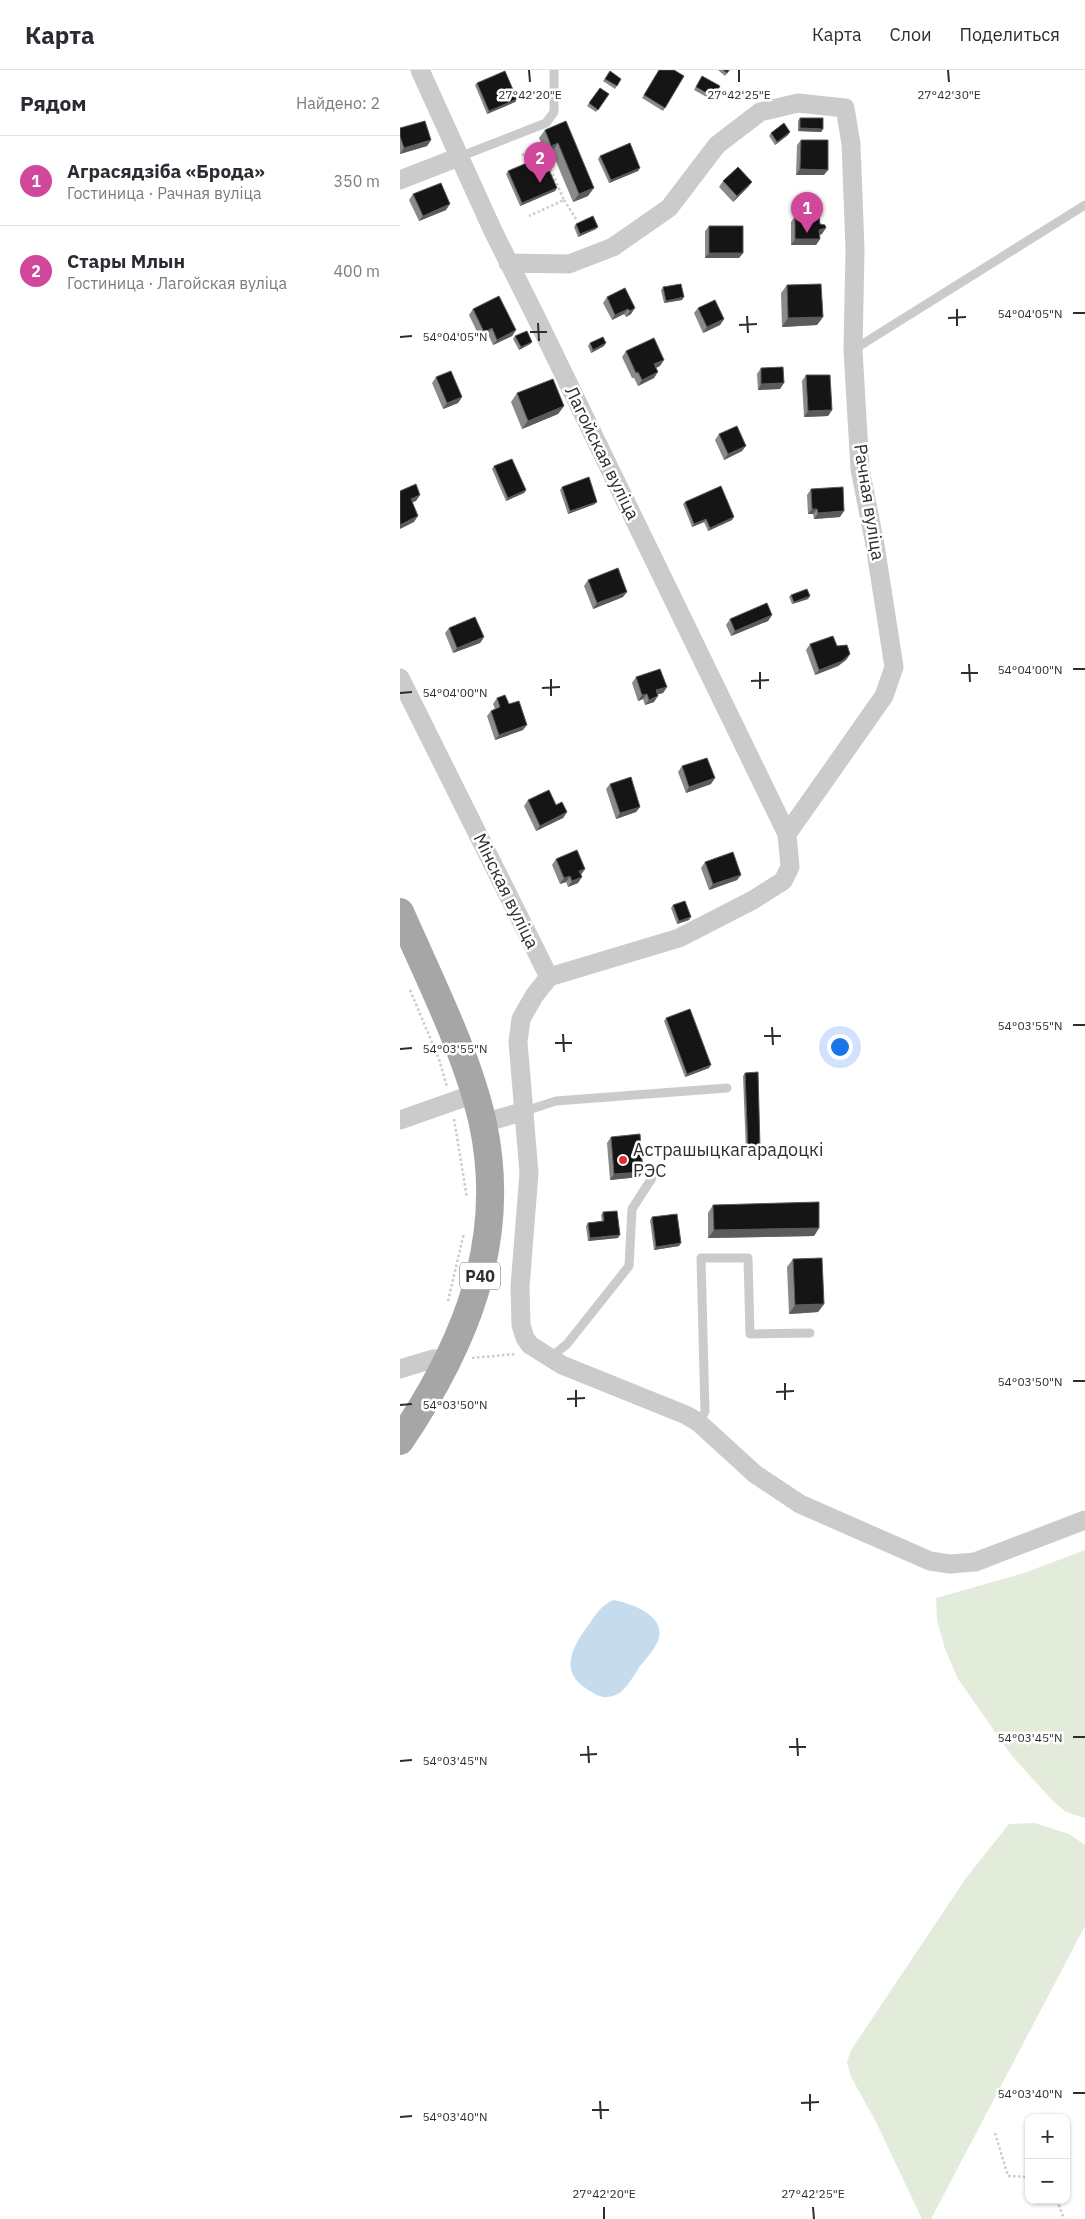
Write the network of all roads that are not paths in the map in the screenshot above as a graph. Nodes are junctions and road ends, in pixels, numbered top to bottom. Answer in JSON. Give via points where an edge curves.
{"nodes":[{"id":1,"x":420,"y":70,"type":"edge"},
{"id":2,"x":554,"y":70,"type":"edge"},
{"id":3,"x":459,"y":157,"type":"junction"},
{"id":4,"x":400,"y":180,"type":"edge"},
{"id":5,"x":1085,"y":205,"type":"edge"},
{"id":6,"x":508,"y":263,"type":"junction"},
{"id":7,"x":853,"y":350,"type":"junction"},
{"id":8,"x":400,"y":678,"type":"edge"},
{"id":9,"x":787,"y":834,"type":"junction"},
{"id":10,"x":400,"y":912,"type":"edge"},
{"id":11,"x":549,"y":977,"type":"junction"},
{"id":12,"x":728,"y":1088,"type":"dead end"},
{"id":13,"x":462,"y":1098,"type":"junction"},
{"id":14,"x":525,"y":1111,"type":"junction"},
{"id":15,"x":400,"y":1120,"type":"edge"},
{"id":16,"x":483,"y":1123,"type":"junction"},
{"id":17,"x":652,"y":1178,"type":"dead end"},
{"id":18,"x":810,"y":1333,"type":"dead end"},
{"id":19,"x":544,"y":1354,"type":"junction"},
{"id":20,"x":451,"y":1358,"type":"junction"},
{"id":21,"x":400,"y":1369,"type":"edge"},
{"id":22,"x":698,"y":1422,"type":"junction"},
{"id":23,"x":400,"y":1441,"type":"edge"},
{"id":24,"x":1085,"y":1520,"type":"edge"}],
"edges":[{"from":1,"to":3,"type":"street","name":"Лагойская вуліца"},
{"from":2,"to":3,"type":"lane","via":[[554,112],[546,124]]},
{"from":3,"to":4,"type":"street"},
{"from":3,"to":6,"type":"street","name":"Лагойская вуліца"},
{"from":5,"to":7,"type":"lane"},
{"from":6,"to":7,"type":"street","name":"Рачная вуліца","via":[[570,264],[613,247],[668,208],[717,145],[760,112],[798,103],[845,108],[852,144]]},
{"from":6,"to":9,"type":"street","name":"Лагойская вуліца"},
{"from":7,"to":9,"type":"street","name":"Рачная вуліца","via":[[860,469],[894,667],[884,696]]},
{"from":8,"to":11,"type":"street","name":"Мінская вуліца"},
{"from":9,"to":11,"type":"street","via":[[790,866],[783,881],[753,900],[679,938]]},
{"from":10,"to":13,"type":"main road","number":"Р40","via":[[461,1054]]},
{"from":11,"to":14,"type":"street","via":[[521,1020],[518,1042]]},
{"from":12,"to":14,"type":"lane","via":[[556,1101]]},
{"from":13,"to":15,"type":"street"},
{"from":13,"to":16,"type":"main road","number":"Р40"},
{"from":14,"to":16,"type":"street"},
{"from":14,"to":19,"type":"street","via":[[529,1173],[520,1311],[525,1338]]},
{"from":16,"to":20,"type":"main road","number":"Р40","via":[[490,1168],[489,1226],[478,1286]]},
{"from":17,"to":19,"type":"lane","via":[[632,1209],[629,1266],[567,1344]]},
{"from":18,"to":22,"type":"lane","via":[[750,1334],[748,1258],[701,1258],[705,1412]]},
{"from":19,"to":22,"type":"street","via":[[584,1375],[675,1409]]},
{"from":20,"to":21,"type":"street","via":[[433,1359]]},
{"from":20,"to":23,"type":"main road","number":"Р40"},
{"from":22,"to":24,"type":"street","via":[[755,1474],[800,1504],[930,1561],[950,1564],[975,1562]]}]}
